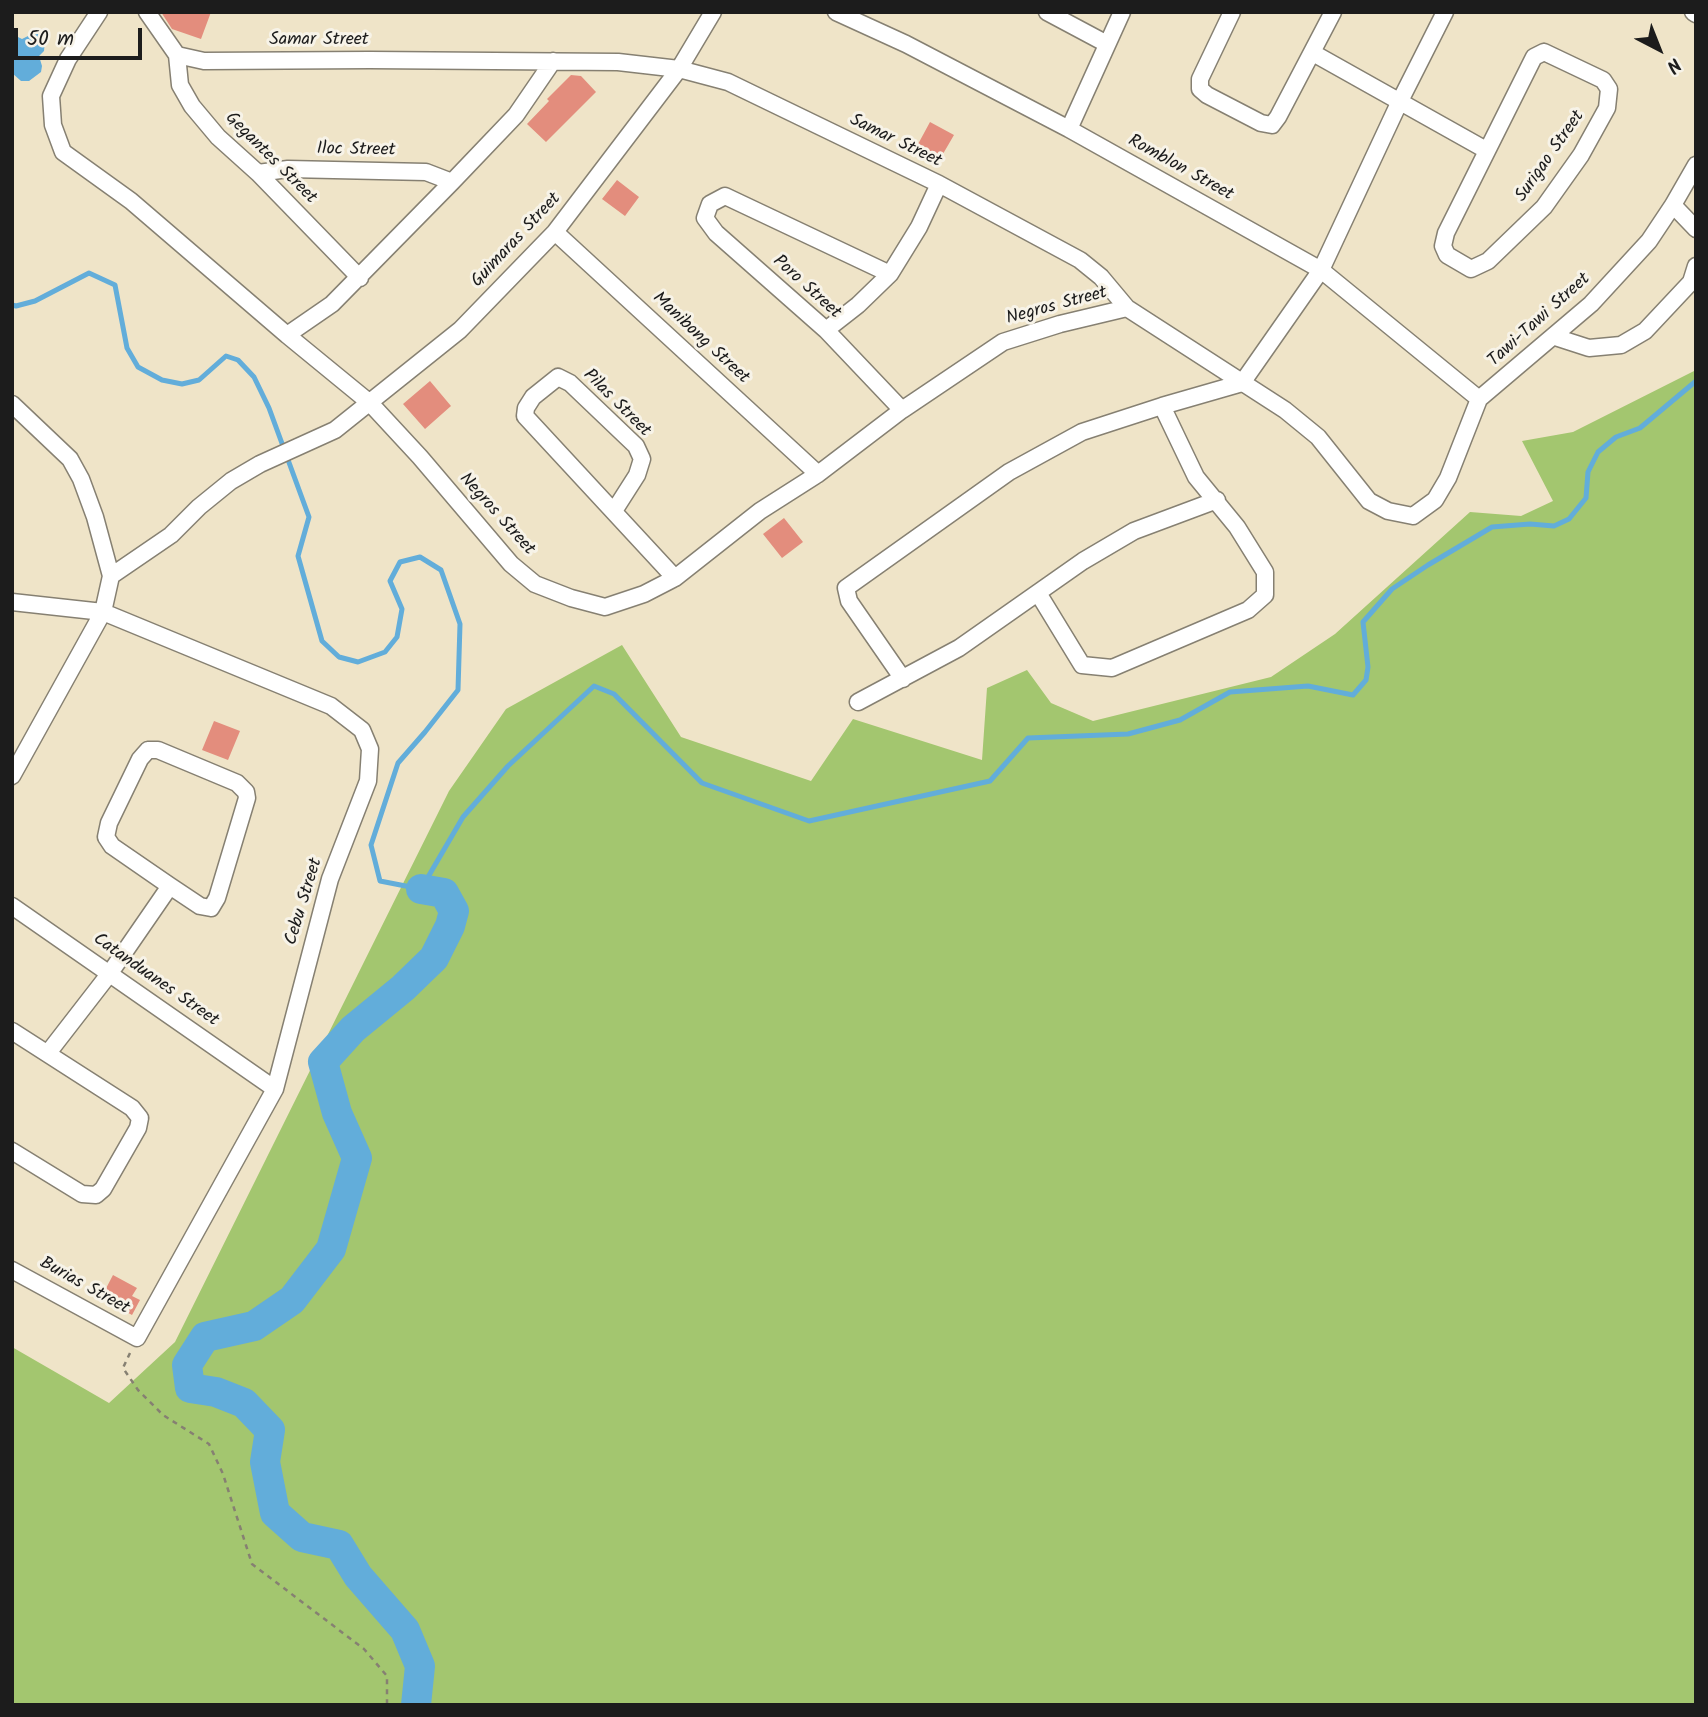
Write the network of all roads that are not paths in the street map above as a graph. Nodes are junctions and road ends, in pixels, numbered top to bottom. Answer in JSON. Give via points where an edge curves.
{"nodes":[{"id":1,"x":99,"y":12,"type":"edge"},
{"id":2,"x":147,"y":12,"type":"edge"},
{"id":3,"x":713,"y":12,"type":"edge"},
{"id":4,"x":836,"y":12,"type":"edge"},
{"id":5,"x":1047,"y":12,"type":"edge"},
{"id":6,"x":1122,"y":12,"type":"edge"},
{"id":7,"x":1232,"y":12,"type":"edge"},
{"id":8,"x":1333,"y":12,"type":"edge"},
{"id":9,"x":1446,"y":12,"type":"edge"},
{"id":10,"x":1107,"y":44,"type":"junction"},
{"id":11,"x":1313,"y":53,"type":"junction"},
{"id":12,"x":177,"y":55,"type":"junction"},
{"id":13,"x":552,"y":61,"type":"junction"},
{"id":14,"x":680,"y":69,"type":"junction"},
{"id":15,"x":1400,"y":101,"type":"junction"},
{"id":16,"x":1069,"y":129,"type":"junction"},
{"id":17,"x":1486,"y":150,"type":"junction"},
{"id":18,"x":1696,"y":165,"type":"edge"},
{"id":19,"x":258,"y":173,"type":"junction"},
{"id":20,"x":452,"y":182,"type":"junction"},
{"id":21,"x":939,"y":184,"type":"junction"},
{"id":22,"x":1673,"y":205,"type":"junction"},
{"id":23,"x":1696,"y":229,"type":"edge"},
{"id":24,"x":555,"y":232,"type":"junction"},
{"id":25,"x":1696,"y":266,"type":"edge"},
{"id":26,"x":1321,"y":270,"type":"junction"},
{"id":27,"x":890,"y":274,"type":"junction"},
{"id":28,"x":360,"y":278,"type":"junction"},
{"id":29,"x":1127,"y":308,"type":"junction"},
{"id":30,"x":826,"y":330,"type":"junction"},
{"id":31,"x":286,"y":335,"type":"junction"},
{"id":32,"x":1555,"y":337,"type":"junction"},
{"id":33,"x":1242,"y":383,"type":"junction"},
{"id":34,"x":1479,"y":400,"type":"junction"},
{"id":35,"x":370,"y":403,"type":"junction"},
{"id":36,"x":12,"y":404,"type":"edge"},
{"id":37,"x":1162,"y":406,"type":"junction"},
{"id":38,"x":902,"y":410,"type":"junction"},
{"id":39,"x":818,"y":474,"type":"junction"},
{"id":40,"x":1217,"y":500,"type":"junction"},
{"id":41,"x":614,"y":511,"type":"junction"},
{"id":42,"x":111,"y":576,"type":"junction"},
{"id":43,"x":674,"y":578,"type":"junction"},
{"id":44,"x":1038,"y":593,"type":"junction"},
{"id":45,"x":12,"y":602,"type":"edge"},
{"id":46,"x":103,"y":612,"type":"junction"},
{"id":47,"x":903,"y":679,"type":"junction"},
{"id":48,"x":858,"y":702,"type":"dead end"},
{"id":49,"x":12,"y":776,"type":"edge"},
{"id":50,"x":170,"y":886,"type":"junction"},
{"id":51,"x":12,"y":906,"type":"edge"},
{"id":52,"x":110,"y":973,"type":"junction"},
{"id":53,"x":12,"y":1031,"type":"edge"},
{"id":54,"x":48,"y":1053,"type":"junction"},
{"id":55,"x":275,"y":1089,"type":"junction"},
{"id":56,"x":12,"y":1151,"type":"edge"},
{"id":57,"x":12,"y":1270,"type":"edge"},
{"id":58,"x":137,"y":1338,"type":"joint"}],
"edges":[{"from":1,"to":31,"type":"street","name":"Negros Street","via":[[51,96],[54,125],[64,152],[131,201]]},
{"from":2,"to":12,"type":"street"},
{"from":3,"to":14,"type":"street","name":"Guimaras Street"},
{"from":4,"to":16,"type":"street","name":"Romblon Street"},
{"from":5,"to":10,"type":"street"},
{"from":6,"to":10,"type":"street"},
{"from":7,"to":11,"type":"street","via":[[1200,79],[1200,89],[1261,123],[1272,124],[1278,117]]},
{"from":8,"to":11,"type":"street"},
{"from":9,"to":15,"type":"street"},
{"from":10,"to":16,"type":"street"},
{"from":11,"to":15,"type":"street"},
{"from":12,"to":13,"type":"street","name":"Samar Street","via":[[204,61]]},
{"from":12,"to":19,"type":"street","name":"Gegantes Street","via":[[180,85],[192,106]]},
{"from":13,"to":14,"type":"street","name":"Samar Street"},
{"from":13,"to":20,"type":"street","via":[[516,115]]},
{"from":14,"to":21,"type":"street","name":"Samar Street","via":[[728,82]]},
{"from":14,"to":24,"type":"street","name":"Guimaras Street"},
{"from":15,"to":17,"type":"street"},
{"from":15,"to":26,"type":"street"},
{"from":16,"to":26,"type":"street","name":"Romblon Street"},
{"from":17,"to":17,"type":"street","name":"Surigao Street","via":[[1443,246],[1447,255],[1471,269],[1488,261],[1544,207],[1607,108],[1609,89],[1603,80],[1544,52],[1534,57]]},
{"from":18,"to":22,"type":"street","name":"Tawi-Tawi Street"},
{"from":19,"to":20,"type":"street","name":"Iloc Street","via":[[288,169],[426,172]]},
{"from":19,"to":28,"type":"street","name":"Gegantes Street"},
{"from":20,"to":28,"type":"street"},
{"from":21,"to":27,"type":"street"},
{"from":21,"to":29,"type":"street","name":"Samar Street","via":[[1080,260]]},
{"from":22,"to":23,"type":"street"},
{"from":22,"to":32,"type":"street","name":"Tawi-Tawi Street","via":[[1640,250]]},
{"from":24,"to":35,"type":"street","name":"Guimaras Street","via":[[460,330]]},
{"from":24,"to":39,"type":"street","name":"Manibong Street"},
{"from":25,"to":32,"type":"street","via":[[1691,282],[1645,331],[1620,345],[1590,348]]},
{"from":26,"to":33,"type":"street"},
{"from":26,"to":34,"type":"street","name":"Romblon Street"},
{"from":27,"to":30,"type":"street"},
{"from":27,"to":30,"type":"street","name":"Poro Street","via":[[725,197],[710,204],[705,218],[716,233]]},
{"from":28,"to":31,"type":"street"},
{"from":29,"to":33,"type":"street","name":"Samar Street"},
{"from":29,"to":38,"type":"street","name":"Negros Street","via":[[1003,342]]},
{"from":30,"to":38,"type":"street","name":"Poro Street"},
{"from":31,"to":35,"type":"street","name":"Negros Street"},
{"from":32,"to":34,"type":"street","name":"Tawi-Tawi Street"},
{"from":33,"to":34,"type":"street","name":"Samar Street","via":[[1318,437],[1369,501],[1388,512],[1412,516],[1436,500]]},
{"from":33,"to":37,"type":"street"},
{"from":35,"to":42,"type":"street","name":"Guimaras Street","via":[[335,430],[231,481],[171,535]]},
{"from":35,"to":43,"type":"street","name":"Negros Street","via":[[511,564],[535,584],[605,607]]},
{"from":36,"to":42,"type":"street","via":[[70,460],[81,479]]},
{"from":37,"to":40,"type":"street","via":[[1196,477]]},
{"from":37,"to":47,"type":"street","via":[[1082,432],[1009,472],[846,588],[849,600]]},
{"from":38,"to":39,"type":"street","name":"Negros Street"},
{"from":39,"to":43,"type":"street","name":"Negros Street","via":[[760,511]]},
{"from":40,"to":44,"type":"street","via":[[1134,531]]},
{"from":40,"to":44,"type":"street","via":[[1265,572],[1265,595],[1248,610],[1112,668],[1082,665]]},
{"from":41,"to":41,"type":"street","name":"Pilas Street","via":[[525,416],[533,397],[558,377],[627,437],[642,459]]},
{"from":41,"to":43,"type":"street","name":"Pilas Street"},
{"from":42,"to":46,"type":"street"},
{"from":44,"to":47,"type":"street","via":[[959,648]]},
{"from":45,"to":46,"type":"street","name":"Cebu Street"},
{"from":46,"to":49,"type":"street"},
{"from":46,"to":55,"type":"street","name":"Cebu Street","via":[[331,706],[362,730],[370,749],[368,781],[330,879]]},
{"from":47,"to":48,"type":"street"},
{"from":50,"to":50,"type":"street","via":[[106,838],[109,823],[148,750],[237,783],[247,798],[211,908]]},
{"from":50,"to":52,"type":"street"},
{"from":51,"to":52,"type":"street","name":"Catanduanes Street"},
{"from":52,"to":54,"type":"street"},
{"from":52,"to":55,"type":"street","name":"Catanduanes Street"},
{"from":53,"to":54,"type":"street"},
{"from":54,"to":56,"type":"street","via":[[132,1108],[141,1118],[138,1128],[96,1195],[82,1194]]},
{"from":55,"to":58,"type":"street","name":"Cebu Street"},
{"from":57,"to":58,"type":"street","name":"Burias Street"}]}
